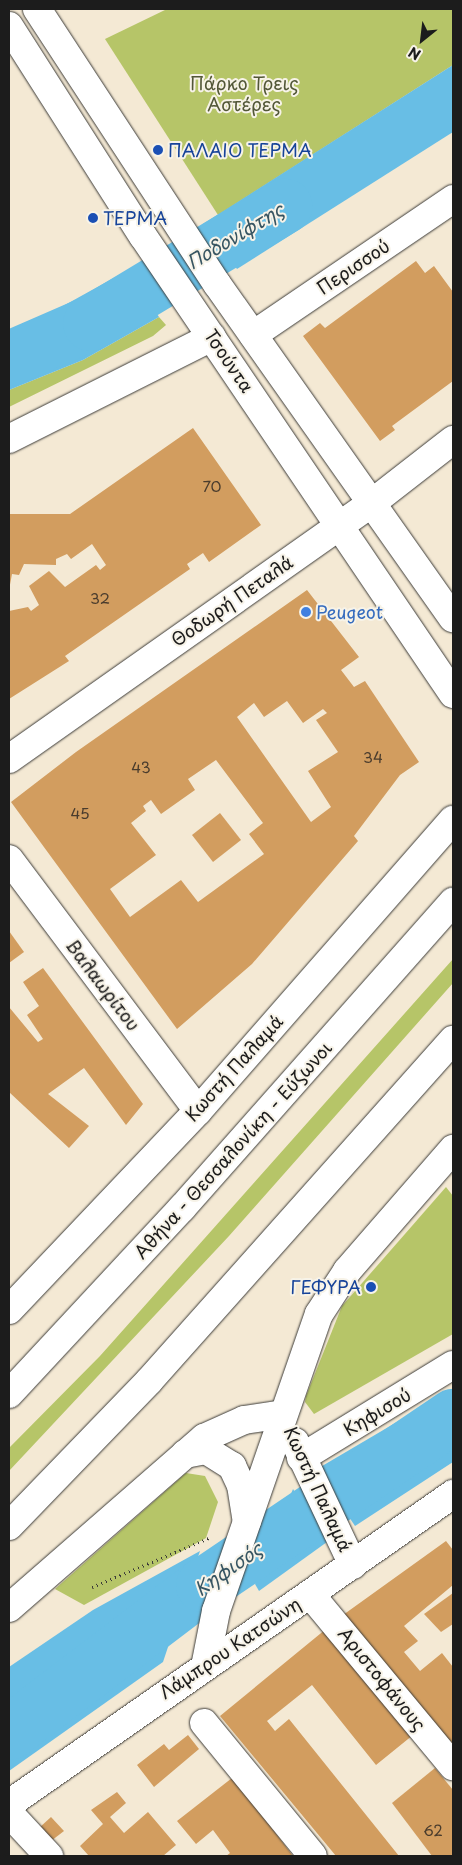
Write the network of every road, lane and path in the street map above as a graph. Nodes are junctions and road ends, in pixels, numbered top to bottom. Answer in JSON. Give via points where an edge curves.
{"nodes":[{"id":1,"x":37,"y":9,"type":"edge"},
{"id":2,"x":9,"y":26,"type":"edge"},
{"id":3,"x":453,"y":199,"type":"edge"},
{"id":4,"x":253,"y":335,"type":"junction"},
{"id":5,"x":212,"y":337,"type":"junction"},
{"id":6,"x":9,"y":439,"type":"edge"},
{"id":7,"x":453,"y":440,"type":"edge"},
{"id":8,"x":372,"y":503,"type":"junction"},
{"id":9,"x":340,"y":526,"type":"junction"},
{"id":10,"x":453,"y":618,"type":"edge"},
{"id":11,"x":453,"y":694,"type":"edge"},
{"id":12,"x":9,"y":759,"type":"edge"},
{"id":13,"x":453,"y":820,"type":"edge"},
{"id":14,"x":9,"y":859,"type":"edge"},
{"id":15,"x":453,"y":902,"type":"edge"},
{"id":16,"x":453,"y":1040,"type":"edge"},
{"id":17,"x":198,"y":1110,"type":"junction"},
{"id":18,"x":453,"y":1149,"type":"edge"},
{"id":19,"x":9,"y":1310,"type":"edge"},
{"id":20,"x":453,"y":1365,"type":"edge"},
{"id":21,"x":9,"y":1394,"type":"edge"},
{"id":22,"x":284,"y":1414,"type":"junction"},
{"id":23,"x":185,"y":1454,"type":"junction"},
{"id":24,"x":301,"y":1458,"type":"junction"},
{"id":25,"x":448,"y":1506,"type":"edge"},
{"id":26,"x":247,"y":1522,"type":"junction"},
{"id":27,"x":9,"y":1526,"type":"edge"},
{"id":28,"x":354,"y":1565,"type":"junction"},
{"id":29,"x":92,"y":1587,"type":"dead end"},
{"id":30,"x":310,"y":1594,"type":"junction"},
{"id":31,"x":9,"y":1608,"type":"edge"},
{"id":32,"x":206,"y":1662,"type":"junction"},
{"id":33,"x":204,"y":1722,"type":"dead end"},
{"id":34,"x":453,"y":1766,"type":"edge"},
{"id":35,"x":9,"y":1804,"type":"edge"},
{"id":36,"x":9,"y":1813,"type":"edge"},
{"id":37,"x":49,"y":1856,"type":"edge"},
{"id":38,"x":313,"y":1856,"type":"edge"}],
"edges":[{"from":1,"to":4,"type":"main road","name":"Τσούντα","via":[[173,220]]},
{"from":2,"to":5,"type":"main road","name":"Τσούντα"},
{"from":3,"to":4,"type":"main road","name":"Περισσού"},
{"from":4,"to":8,"type":"main road","name":"Τσούντα"},
{"from":5,"to":6,"type":"main road"},
{"from":5,"to":9,"type":"main road","name":"Τσούντα"},
{"from":7,"to":8,"type":"main road","name":"Θοδωρή Πεταλά"},
{"from":8,"to":9,"type":"main road","name":"Θοδωρή Πεταλά"},
{"from":8,"to":10,"type":"main road","name":"Τσούντα"},
{"from":9,"to":11,"type":"main road","name":"Τσούντα"},
{"from":9,"to":12,"type":"main road","name":"Θοδωρή Πεταλά"},
{"from":13,"to":17,"type":"main road","name":"Κωστή Παλαμά"},
{"from":14,"to":17,"type":"main road","name":"Βαλαωρίτου"},
{"from":15,"to":21,"type":"main road","name":"Αθήνα - Θεσσαλονίκη - Εύζωνοι"},
{"from":16,"to":27,"type":"main road","via":[[149,1381]]},
{"from":17,"to":19,"type":"main road","name":"Κωστή Παλαμά"},
{"from":18,"to":22,"type":"main road","name":"Κωστή Παλαμά","via":[[347,1271],[319,1314]]},
{"from":20,"to":24,"type":"main road","name":"Κηφισού"},
{"from":22,"to":23,"type":"main road","via":[[229,1425]]},
{"from":22,"to":24,"type":"main road","name":"Κωστή Παλαμά"},
{"from":22,"to":26,"type":"main road","name":"Κωστή Παλαμά"},
{"from":23,"to":26,"type":"main road","via":[[206,1450],[232,1466],[241,1485]]},
{"from":23,"to":31,"type":"main road"},
{"from":24,"to":28,"type":"main road","name":"Κωστή Παλαμά"},
{"from":25,"to":28,"type":"main road","name":"Λάμπρου Κατσώνη"},
{"from":26,"to":29,"type":"path"},
{"from":26,"to":32,"type":"main road","name":"Κωστή Παλαμά","via":[[216,1611]]},
{"from":28,"to":30,"type":"main road","name":"Λάμπρου Κατσώνη"},
{"from":30,"to":32,"type":"main road","name":"Λάμπρου Κατσώνη"},
{"from":30,"to":34,"type":"main road","name":"Αριστοφάνους"},
{"from":32,"to":35,"type":"main road","name":"Λάμπρου Κατσώνη"},
{"from":33,"to":38,"type":"main road"},
{"from":36,"to":37,"type":"main road"}]}
